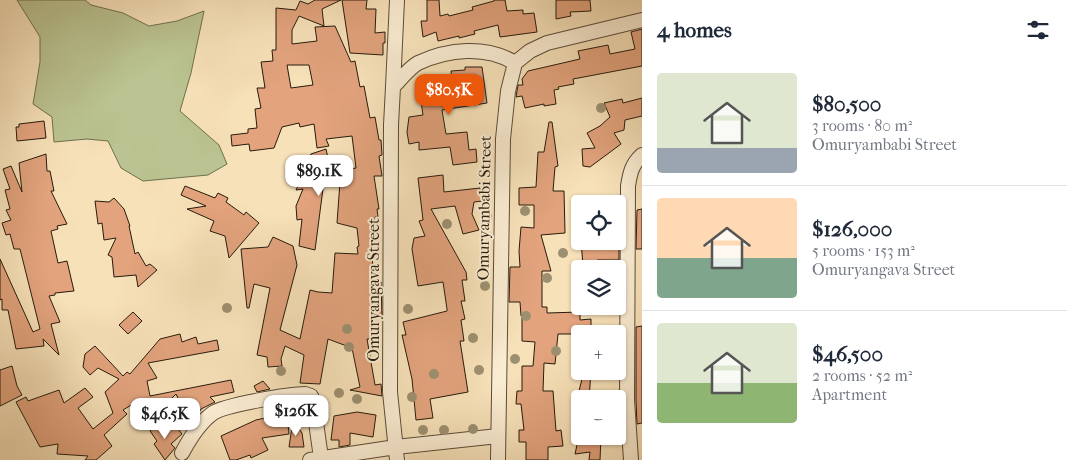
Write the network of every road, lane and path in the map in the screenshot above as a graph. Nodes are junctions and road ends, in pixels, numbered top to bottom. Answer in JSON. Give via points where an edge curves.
{"nodes":[{"id":1,"x":397,"y":0,"type":"edge"},
{"id":2,"x":642,"y":20,"type":"edge"},
{"id":3,"x":515,"y":63,"type":"junction"},
{"id":4,"x":393,"y":87,"type":"junction"},
{"id":5,"x":642,"y":155,"type":"edge"},
{"id":6,"x":498,"y":436,"type":"junction"},
{"id":7,"x":182,"y":453,"type":"dead end"},
{"id":8,"x":396,"y":454,"type":"edge"},
{"id":9,"x":635,"y":455,"type":"edge"},
{"id":10,"x":315,"y":459,"type":"edge"},
{"id":11,"x":498,"y":460,"type":"edge"}],
"edges":[{"from":1,"to":4,"type":"street","name":"Omuryangava Street"},
{"from":2,"to":3,"type":"street","via":[[546,43]]},
{"from":3,"to":4,"type":"street","via":[[496,53],[459,52],[417,64]]},
{"from":3,"to":6,"type":"street","name":"Omuryambabi Street","via":[[508,91],[503,139]]},
{"from":4,"to":8,"type":"street","name":"Omuryangava Street","via":[[390,392]]},
{"from":5,"to":9,"type":"street","via":[[634,162],[628,186],[627,400]]},
{"from":6,"to":8,"type":"street"},
{"from":6,"to":11,"type":"street","name":"Omuryambabi Street"},
{"from":7,"to":10,"type":"street","via":[[200,425],[219,410],[306,394],[313,401]]},
{"from":8,"to":10,"type":"street"}]}
